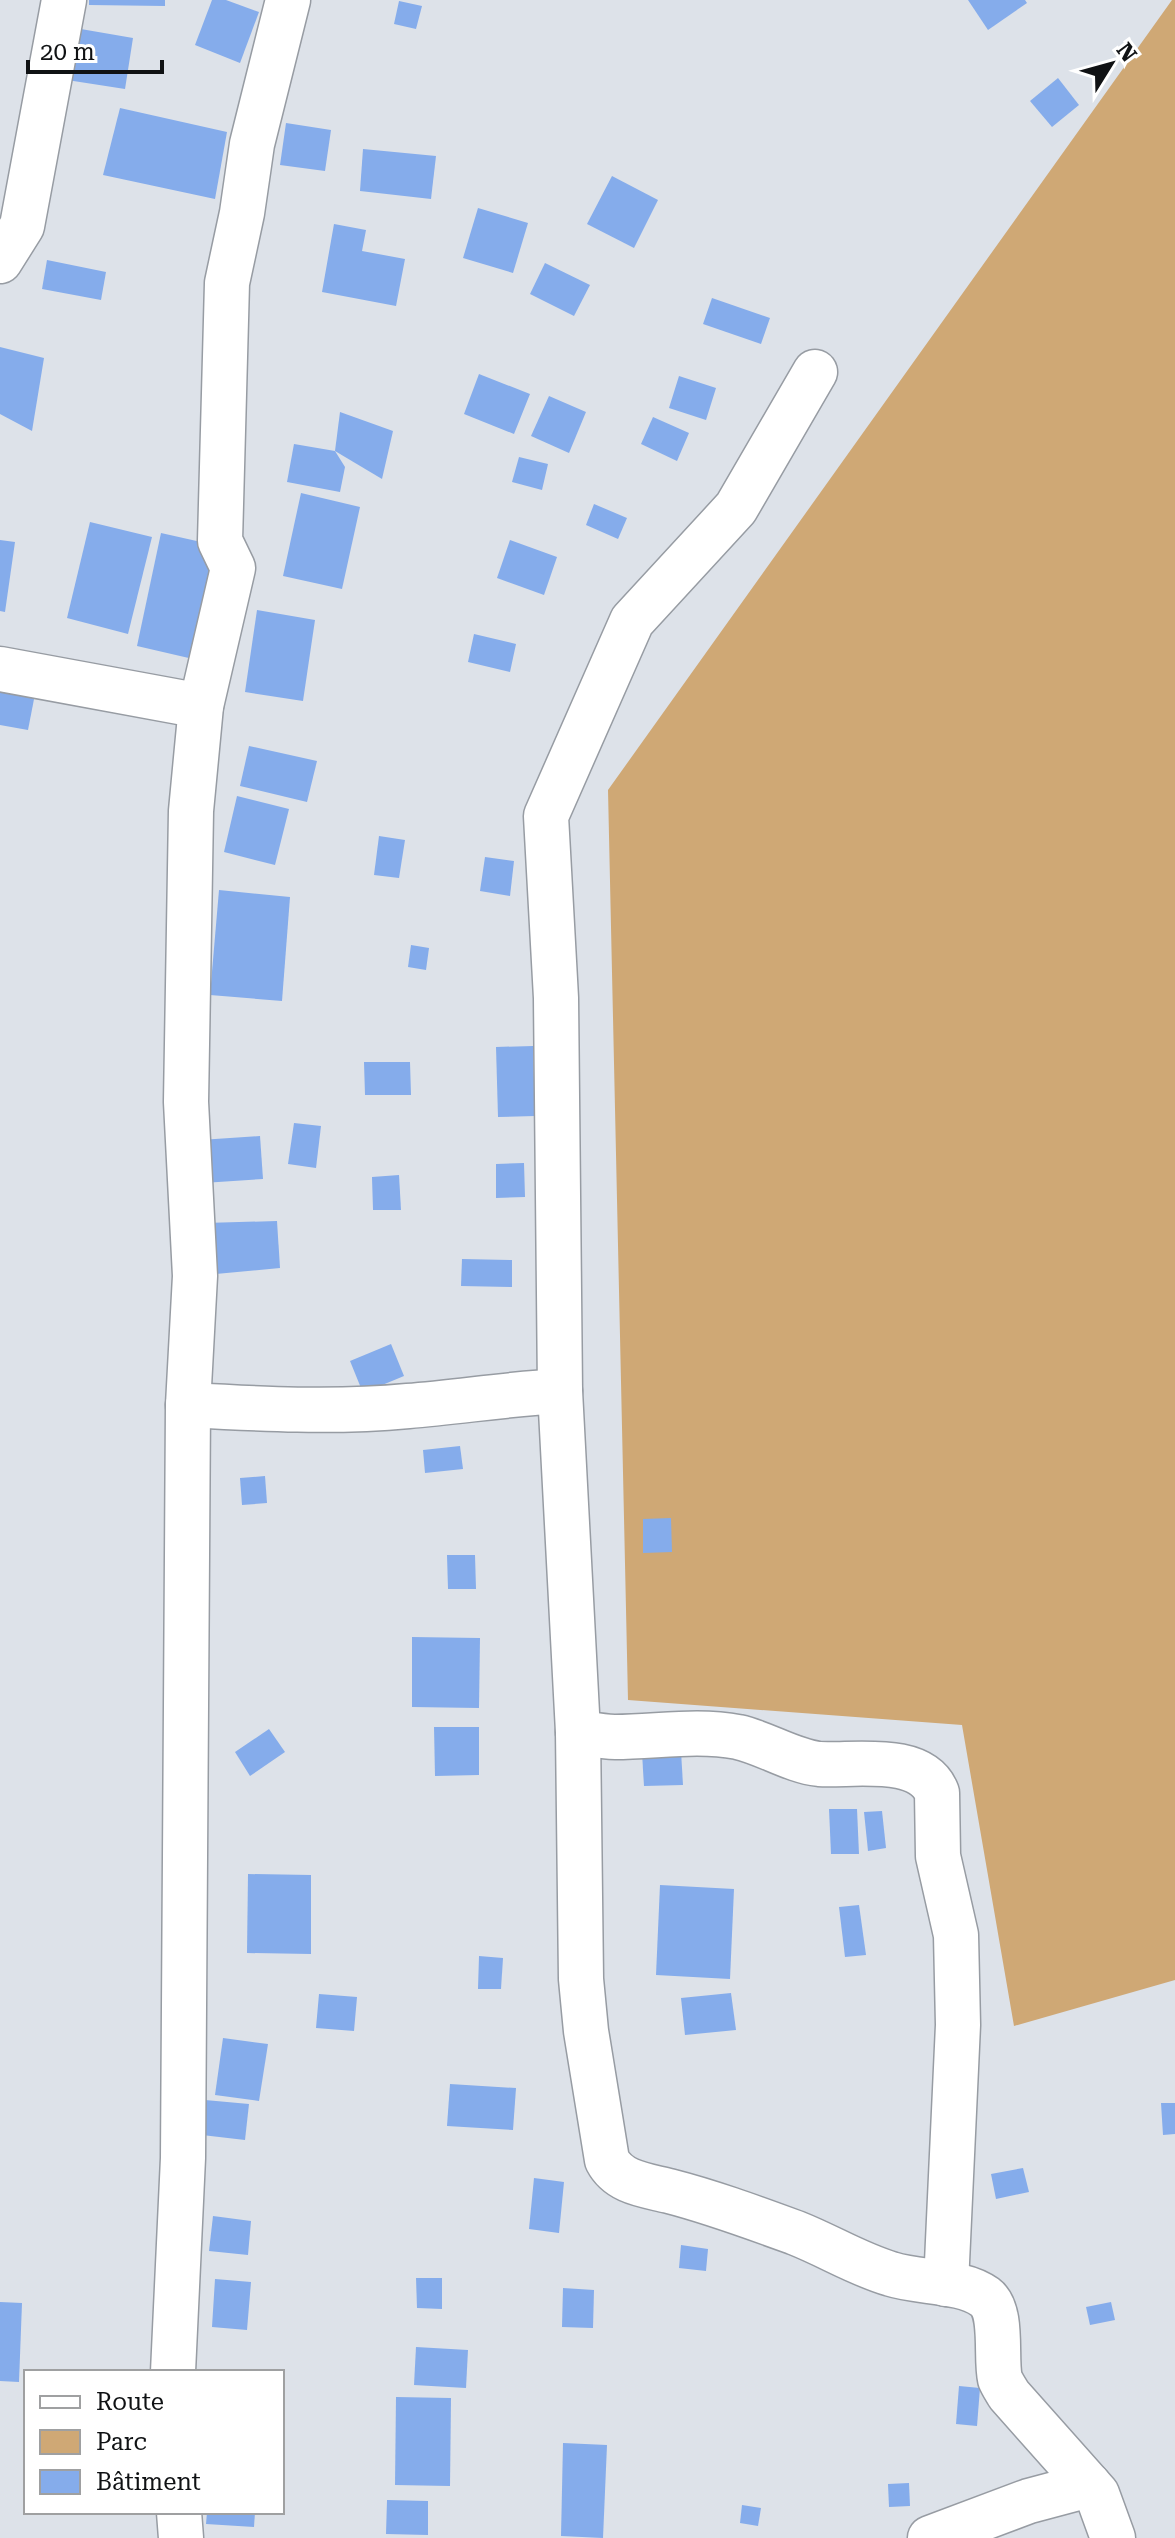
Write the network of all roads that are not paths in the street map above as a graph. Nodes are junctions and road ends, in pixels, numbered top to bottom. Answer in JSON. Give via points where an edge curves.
{"nodes":[{"id":1,"x":64,"y":0,"type":"edge"},
{"id":2,"x":288,"y":0,"type":"edge"},
{"id":3,"x":0,"y":261,"type":"edge"},
{"id":4,"x":815,"y":372,"type":"dead end"},
{"id":5,"x":0,"y":669,"type":"edge"},
{"id":6,"x":201,"y":706,"type":"junction"},
{"id":7,"x":560,"y":1391,"type":"junction"},
{"id":8,"x":188,"y":1405,"type":"junction"},
{"id":9,"x":578,"y":1732,"type":"junction"},
{"id":10,"x":946,"y":2284,"type":"junction"},
{"id":11,"x":173,"y":2370,"type":"edge"},
{"id":12,"x":1089,"y":2485,"type":"junction"},
{"id":13,"x":179,"y":2514,"type":"edge"},
{"id":14,"x":181,"y":2538,"type":"edge"},
{"id":15,"x":930,"y":2538,"type":"edge"},
{"id":16,"x":1113,"y":2538,"type":"edge"}],
"edges":[{"from":1,"to":3,"type":"street","via":[[22,226]]},
{"from":2,"to":6,"type":"street","via":[[252,144],[227,283],[220,541],[233,568]]},
{"from":4,"to":7,"type":"street","via":[[736,508],[632,621],[548,808],[556,998]]},
{"from":5,"to":6,"type":"street"},
{"from":6,"to":8,"type":"street","via":[[191,811],[186,1102],[195,1276]]},
{"from":7,"to":8,"type":"street","via":[[406,1407],[300,1411]]},
{"from":7,"to":9,"type":"street"},
{"from":8,"to":11,"type":"street","via":[[183,2158]]},
{"from":9,"to":10,"type":"street","via":[[581,1979],[613,2172],[798,2234],[872,2269]]},
{"from":9,"to":10,"type":"street","via":[[739,1737],[816,1764],[899,1765],[933,1784],[938,1856],[953,1916],[958,2025]]},
{"from":10,"to":12,"type":"street","via":[[989,2299],[996,2319],[1000,2381]]},
{"from":12,"to":15,"type":"street"},
{"from":12,"to":16,"type":"street"},
{"from":13,"to":14,"type":"street"}]}
